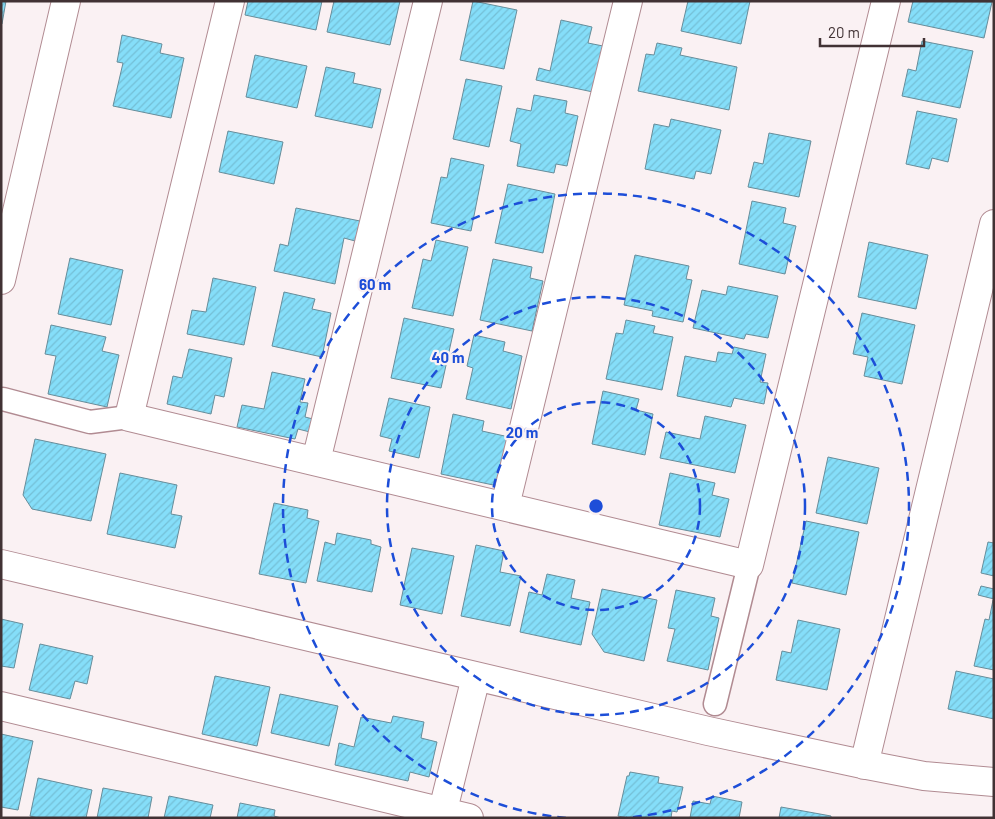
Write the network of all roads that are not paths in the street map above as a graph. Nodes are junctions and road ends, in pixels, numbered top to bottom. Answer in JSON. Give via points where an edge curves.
{"nodes":[{"id":1,"x":66,"y":1,"type":"edge"},
{"id":2,"x":230,"y":1,"type":"edge"},
{"id":3,"x":428,"y":1,"type":"edge"},
{"id":4,"x":628,"y":1,"type":"edge"},
{"id":5,"x":886,"y":1,"type":"edge"},
{"id":6,"x":994,"y":224,"type":"edge"},
{"id":7,"x":1,"y":280,"type":"edge"},
{"id":8,"x":3,"y":399,"type":"dead end"},
{"id":9,"x":129,"y":416,"type":"junction"},
{"id":10,"x":316,"y":461,"type":"junction"},
{"id":11,"x":504,"y":506,"type":"junction"},
{"id":12,"x":1,"y":564,"type":"edge"},
{"id":13,"x":749,"y":565,"type":"junction"},
{"id":14,"x":476,"y":677,"type":"junction"},
{"id":15,"x":715,"y":704,"type":"dead end"},
{"id":16,"x":1,"y":706,"type":"edge"},
{"id":17,"x":864,"y":765,"type":"junction"},
{"id":18,"x":994,"y":782,"type":"edge"},
{"id":19,"x":441,"y":815,"type":"edge"},
{"id":20,"x":469,"y":818,"type":"edge"}],
"edges":[{"from":1,"to":7,"type":"street"},
{"from":2,"to":9,"type":"street"},
{"from":3,"to":10,"type":"street"},
{"from":4,"to":11,"type":"street"},
{"from":5,"to":13,"type":"street"},
{"from":6,"to":17,"type":"street"},
{"from":8,"to":9,"type":"street","via":[[90,422]]},
{"from":9,"to":10,"type":"street"},
{"from":10,"to":11,"type":"street"},
{"from":11,"to":13,"type":"street"},
{"from":12,"to":14,"type":"street"},
{"from":13,"to":15,"type":"street"},
{"from":14,"to":17,"type":"street"},
{"from":14,"to":19,"type":"street"},
{"from":16,"to":19,"type":"street"},
{"from":17,"to":18,"type":"street","via":[[924,776]]},
{"from":19,"to":20,"type":"street"}]}
